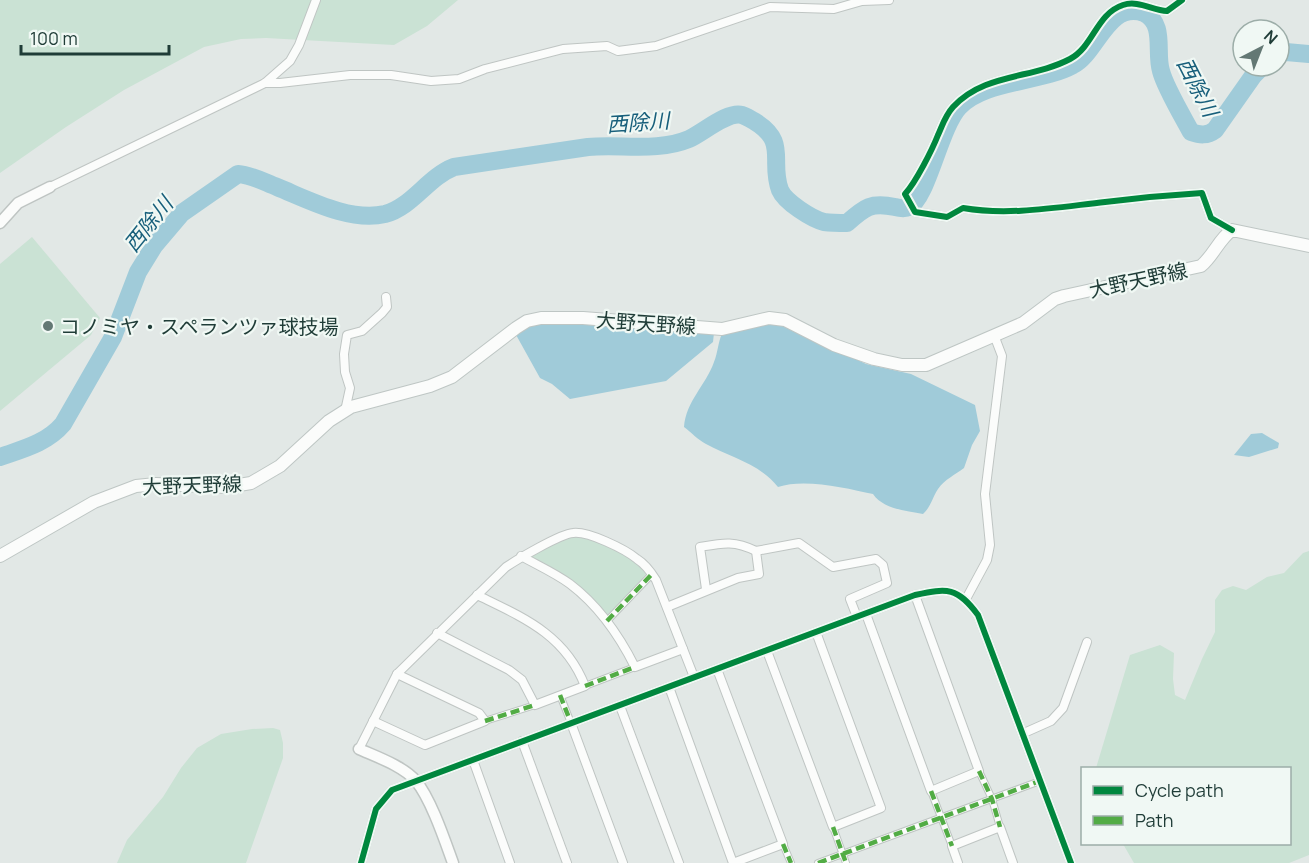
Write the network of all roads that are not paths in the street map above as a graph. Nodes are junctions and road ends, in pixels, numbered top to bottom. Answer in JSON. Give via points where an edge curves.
{"nodes":[{"id":1,"x":316,"y":0,"type":"edge"},
{"id":2,"x":889,"y":0,"type":"edge"},
{"id":3,"x":1182,"y":0,"type":"edge"},
{"id":4,"x":265,"y":82,"type":"junction"},
{"id":5,"x":50,"y":187,"type":"joint"},
{"id":6,"x":0,"y":223,"type":"edge"},
{"id":7,"x":1232,"y":230,"type":"junction"},
{"id":8,"x":1309,"y":246,"type":"edge"},
{"id":9,"x":386,"y":297,"type":"dead end"},
{"id":10,"x":994,"y":334,"type":"junction"},
{"id":11,"x":345,"y":411,"type":"junction"},
{"id":12,"x":756,"y":551,"type":"junction"},
{"id":13,"x":0,"y":556,"type":"edge"},
{"id":14,"x":521,"y":556,"type":"junction"},
{"id":15,"x":652,"y":574,"type":"junction"},
{"id":16,"x":706,"y":589,"type":"junction"},
{"id":17,"x":477,"y":595,"type":"junction"},
{"id":18,"x":915,"y":596,"type":"junction"},
{"id":19,"x":966,"y":599,"type":"junction"},
{"id":20,"x":667,"y":607,"type":"junction"},
{"id":21,"x":861,"y":615,"type":"junction"},
{"id":22,"x":607,"y":621,"type":"junction"},
{"id":23,"x":816,"y":632,"type":"junction"},
{"id":24,"x":437,"y":633,"type":"junction"},
{"id":25,"x":1088,"y":642,"type":"dead end"},
{"id":26,"x":683,"y":650,"type":"junction"},
{"id":27,"x":767,"y":651,"type":"junction"},
{"id":28,"x":635,"y":667,"type":"junction"},
{"id":29,"x":717,"y":669,"type":"junction"},
{"id":30,"x":397,"y":674,"type":"junction"},
{"id":31,"x":694,"y":677,"type":"junction"},
{"id":32,"x":585,"y":686,"type":"junction"},
{"id":33,"x":669,"y":687,"type":"junction"},
{"id":34,"x":560,"y":695,"type":"junction"},
{"id":35,"x":535,"y":705,"type":"junction"},
{"id":36,"x":620,"y":706,"type":"junction"},
{"id":37,"x":373,"y":721,"type":"junction"},
{"id":38,"x":485,"y":721,"type":"junction"},
{"id":39,"x":571,"y":723,"type":"junction"},
{"id":40,"x":1024,"y":734,"type":"junction"},
{"id":41,"x":522,"y":741,"type":"junction"},
{"id":42,"x":359,"y":749,"type":"joint"},
{"id":43,"x":473,"y":760,"type":"junction"},
{"id":44,"x":979,"y":771,"type":"junction"},
{"id":45,"x":416,"y":780,"type":"junction"},
{"id":46,"x":1041,"y":781,"type":"junction"},
{"id":47,"x":931,"y":790,"type":"junction"},
{"id":48,"x":992,"y":799,"type":"junction"},
{"id":49,"x":940,"y":818,"type":"junction"},
{"id":50,"x":833,"y":827,"type":"junction"},
{"id":51,"x":1000,"y":827,"type":"junction"},
{"id":52,"x":783,"y":844,"type":"junction"},
{"id":53,"x":952,"y":846,"type":"junction"},
{"id":54,"x":843,"y":854,"type":"junction"},
{"id":55,"x":361,"y":863,"type":"edge"},
{"id":56,"x":453,"y":863,"type":"edge"},
{"id":57,"x":510,"y":863,"type":"edge"},
{"id":58,"x":567,"y":863,"type":"edge"},
{"id":59,"x":623,"y":863,"type":"edge"},
{"id":60,"x":679,"y":863,"type":"edge"},
{"id":61,"x":791,"y":863,"type":"edge"},
{"id":62,"x":818,"y":863,"type":"edge"},
{"id":63,"x":846,"y":863,"type":"edge"},
{"id":64,"x":958,"y":863,"type":"edge"},
{"id":65,"x":1013,"y":863,"type":"edge"},
{"id":66,"x":1071,"y":863,"type":"edge"}],
"edges":[{"from":1,"to":4,"type":"street","via":[[290,61]]},
{"from":2,"to":4,"type":"street","via":[[862,1],[834,9],[770,7],[656,46],[618,51],[607,46],[562,50],[459,79],[431,81],[391,75],[350,75]]},
{"from":3,"to":7,"type":"street","via":[[1167,11],[1132,3],[1118,7],[1104,17],[1084,48],[1071,58],[977,87],[955,104],[943,121],[905,195],[915,212],[947,217],[963,208],[1042,209],[1202,194],[1211,218]]},
{"from":4,"to":5,"type":"street"},
{"from":5,"to":6,"type":"street","via":[[18,203]]},
{"from":7,"to":8,"type":"main road"},
{"from":7,"to":10,"type":"main road","name":"大野天野線","via":[[1201,266],[1064,296],[1023,323]]},
{"from":9,"to":11,"type":"street","via":[[387,307],[382,313],[362,331],[347,336],[345,372],[350,388]]},
{"from":10,"to":11,"type":"main road","name":"大野天野線","via":[[950,357],[926,365],[902,365],[834,345],[785,320],[769,318],[722,329],[541,318],[516,328],[452,377]]},
{"from":10,"to":19,"type":"street","via":[[1002,356],[985,494],[990,545],[987,560]]},
{"from":11,"to":13,"type":"main road","name":"大野天野線","via":[[280,466],[251,483],[227,487],[136,486],[93,502]]},
{"from":12,"to":16,"type":"street","via":[[759,574]]},
{"from":12,"to":16,"type":"street","via":[[726,542],[700,547]]},
{"from":12,"to":21,"type":"street","via":[[799,543],[833,567],[876,559],[883,565],[887,583],[850,599]]},
{"from":14,"to":15,"type":"street","via":[[571,532],[586,534],[630,554]]},
{"from":14,"to":17,"type":"street"},
{"from":14,"to":22,"type":"street","via":[[568,583]]},
{"from":15,"to":20,"type":"street"},
{"from":15,"to":22,"type":"street"},
{"from":16,"to":20,"type":"street"},
{"from":17,"to":24,"type":"street"},
{"from":17,"to":32,"type":"street","via":[[532,622],[554,640],[572,660]]},
{"from":18,"to":19,"type":"street","via":[[941,590]]},
{"from":18,"to":21,"type":"street"},
{"from":18,"to":44,"type":"street"},
{"from":19,"to":40,"type":"street","via":[[978,615]]},
{"from":20,"to":26,"type":"street"},
{"from":21,"to":23,"type":"street"},
{"from":21,"to":47,"type":"street"},
{"from":22,"to":28,"type":"street"},
{"from":23,"to":27,"type":"street"},
{"from":23,"to":50,"type":"street","via":[[882,808]]},
{"from":24,"to":30,"type":"street"},
{"from":24,"to":35,"type":"street","via":[[509,670],[522,681]]},
{"from":25,"to":40,"type":"street","via":[[1063,708],[1052,721]]},
{"from":26,"to":28,"type":"street"},
{"from":26,"to":31,"type":"street"},
{"from":27,"to":29,"type":"street"},
{"from":27,"to":50,"type":"street"},
{"from":28,"to":32,"type":"street"},
{"from":29,"to":31,"type":"street"},
{"from":29,"to":52,"type":"street"},
{"from":30,"to":37,"type":"street"},
{"from":30,"to":38,"type":"street","via":[[479,713]]},
{"from":31,"to":33,"type":"street"},
{"from":32,"to":34,"type":"street"},
{"from":33,"to":36,"type":"street"},
{"from":33,"to":52,"type":"street","via":[[734,863]]},
{"from":34,"to":35,"type":"street"},
{"from":34,"to":39,"type":"street"},
{"from":35,"to":38,"type":"street"},
{"from":36,"to":39,"type":"street"},
{"from":36,"to":60,"type":"street"},
{"from":37,"to":38,"type":"street","via":[[425,745]]},
{"from":37,"to":42,"type":"street"},
{"from":39,"to":41,"type":"street"},
{"from":39,"to":59,"type":"street"},
{"from":40,"to":46,"type":"street"},
{"from":41,"to":43,"type":"street"},
{"from":41,"to":58,"type":"street"},
{"from":42,"to":45,"type":"street"},
{"from":43,"to":45,"type":"street"},
{"from":43,"to":57,"type":"street"},
{"from":44,"to":47,"type":"street"},
{"from":44,"to":48,"type":"street"},
{"from":45,"to":55,"type":"street","via":[[392,790],[376,809]]},
{"from":45,"to":56,"type":"street"},
{"from":46,"to":48,"type":"street"},
{"from":46,"to":66,"type":"street"},
{"from":47,"to":49,"type":"street"},
{"from":48,"to":49,"type":"street"},
{"from":48,"to":51,"type":"street"},
{"from":49,"to":53,"type":"street"},
{"from":49,"to":54,"type":"street"},
{"from":50,"to":54,"type":"street"},
{"from":51,"to":53,"type":"street"},
{"from":51,"to":65,"type":"street"},
{"from":52,"to":61,"type":"street"},
{"from":53,"to":64,"type":"street"},
{"from":54,"to":62,"type":"street"},
{"from":54,"to":63,"type":"street"}]}
